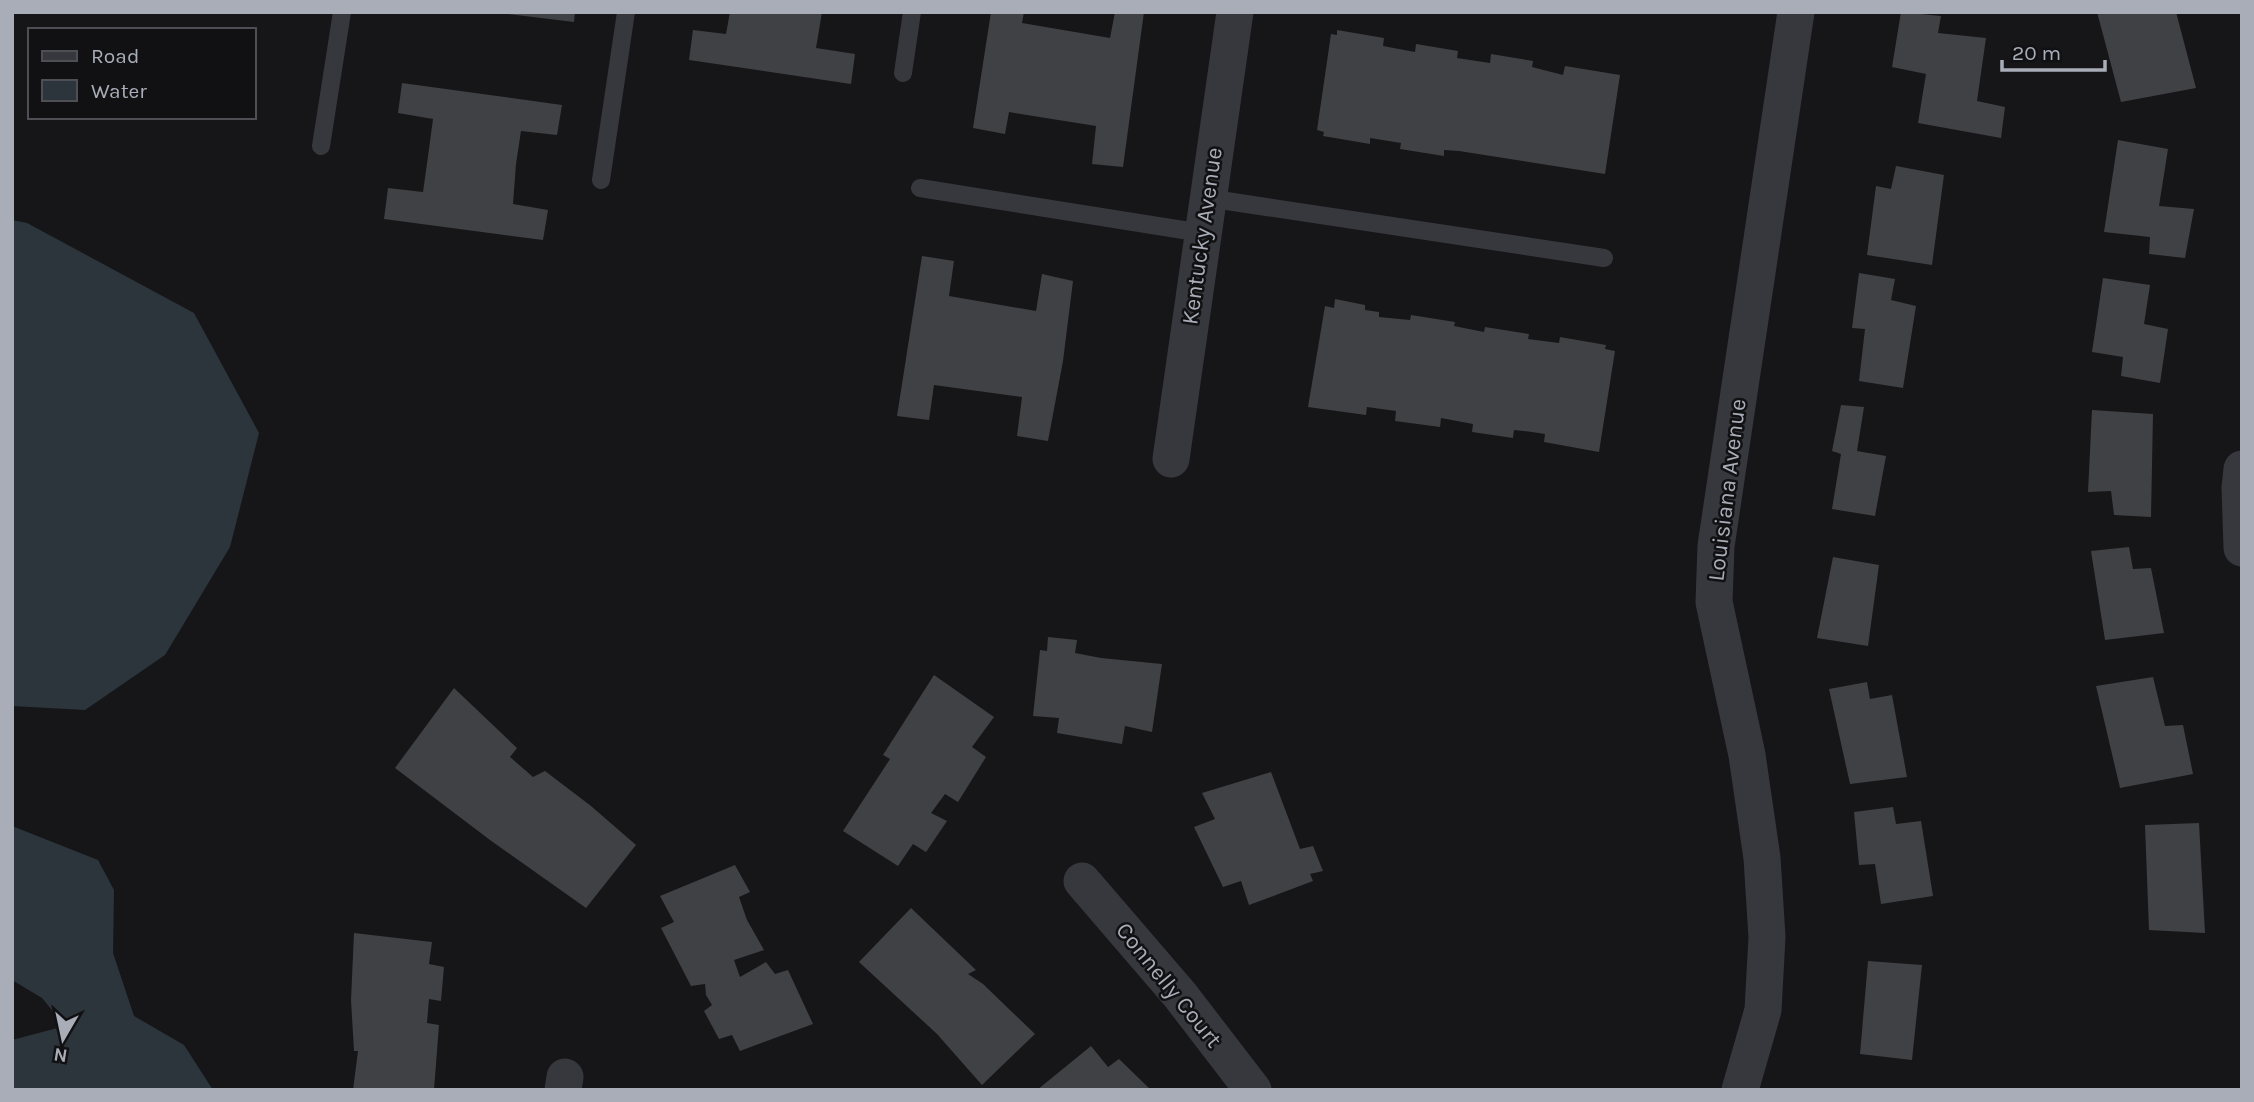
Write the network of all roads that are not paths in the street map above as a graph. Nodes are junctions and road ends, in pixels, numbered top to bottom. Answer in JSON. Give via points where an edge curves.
{"nodes":[{"id":1,"x":342,"y":12,"type":"edge"},
{"id":2,"x":626,"y":12,"type":"edge"},
{"id":3,"x":912,"y":12,"type":"edge"},
{"id":4,"x":1235,"y":12,"type":"edge"},
{"id":5,"x":1796,"y":12,"type":"edge"},
{"id":6,"x":903,"y":73,"type":"dead end"},
{"id":7,"x":321,"y":146,"type":"dead end"},
{"id":8,"x":601,"y":180,"type":"dead end"},
{"id":9,"x":920,"y":188,"type":"dead end"},
{"id":10,"x":1204,"y":216,"type":"junction"},
{"id":11,"x":1604,"y":258,"type":"dead end"},
{"id":12,"x":1171,"y":459,"type":"dead end"},
{"id":13,"x":2242,"y":469,"type":"edge"},
{"id":14,"x":2242,"y":548,"type":"edge"},
{"id":15,"x":1082,"y":881,"type":"dead end"},
{"id":16,"x":1253,"y":1090,"type":"edge"},
{"id":17,"x":1740,"y":1090,"type":"edge"}],
"edges":[{"from":1,"to":7,"type":"lane"},
{"from":2,"to":8,"type":"lane"},
{"from":3,"to":6,"type":"lane"},
{"from":4,"to":10,"type":"street","name":"Kentucky Avenue"},
{"from":5,"to":17,"type":"street","name":"Louisiana Avenue","via":[[1716,546],[1714,602],[1747,755],[1762,858],[1767,937],[1763,1010]]},
{"from":9,"to":10,"type":"lane"},
{"from":10,"to":11,"type":"lane"},
{"from":10,"to":12,"type":"street","name":"Kentucky Avenue"},
{"from":13,"to":14,"type":"street"},
{"from":15,"to":16,"type":"street","name":"Connelly Court","via":[[1180,995]]}]}
